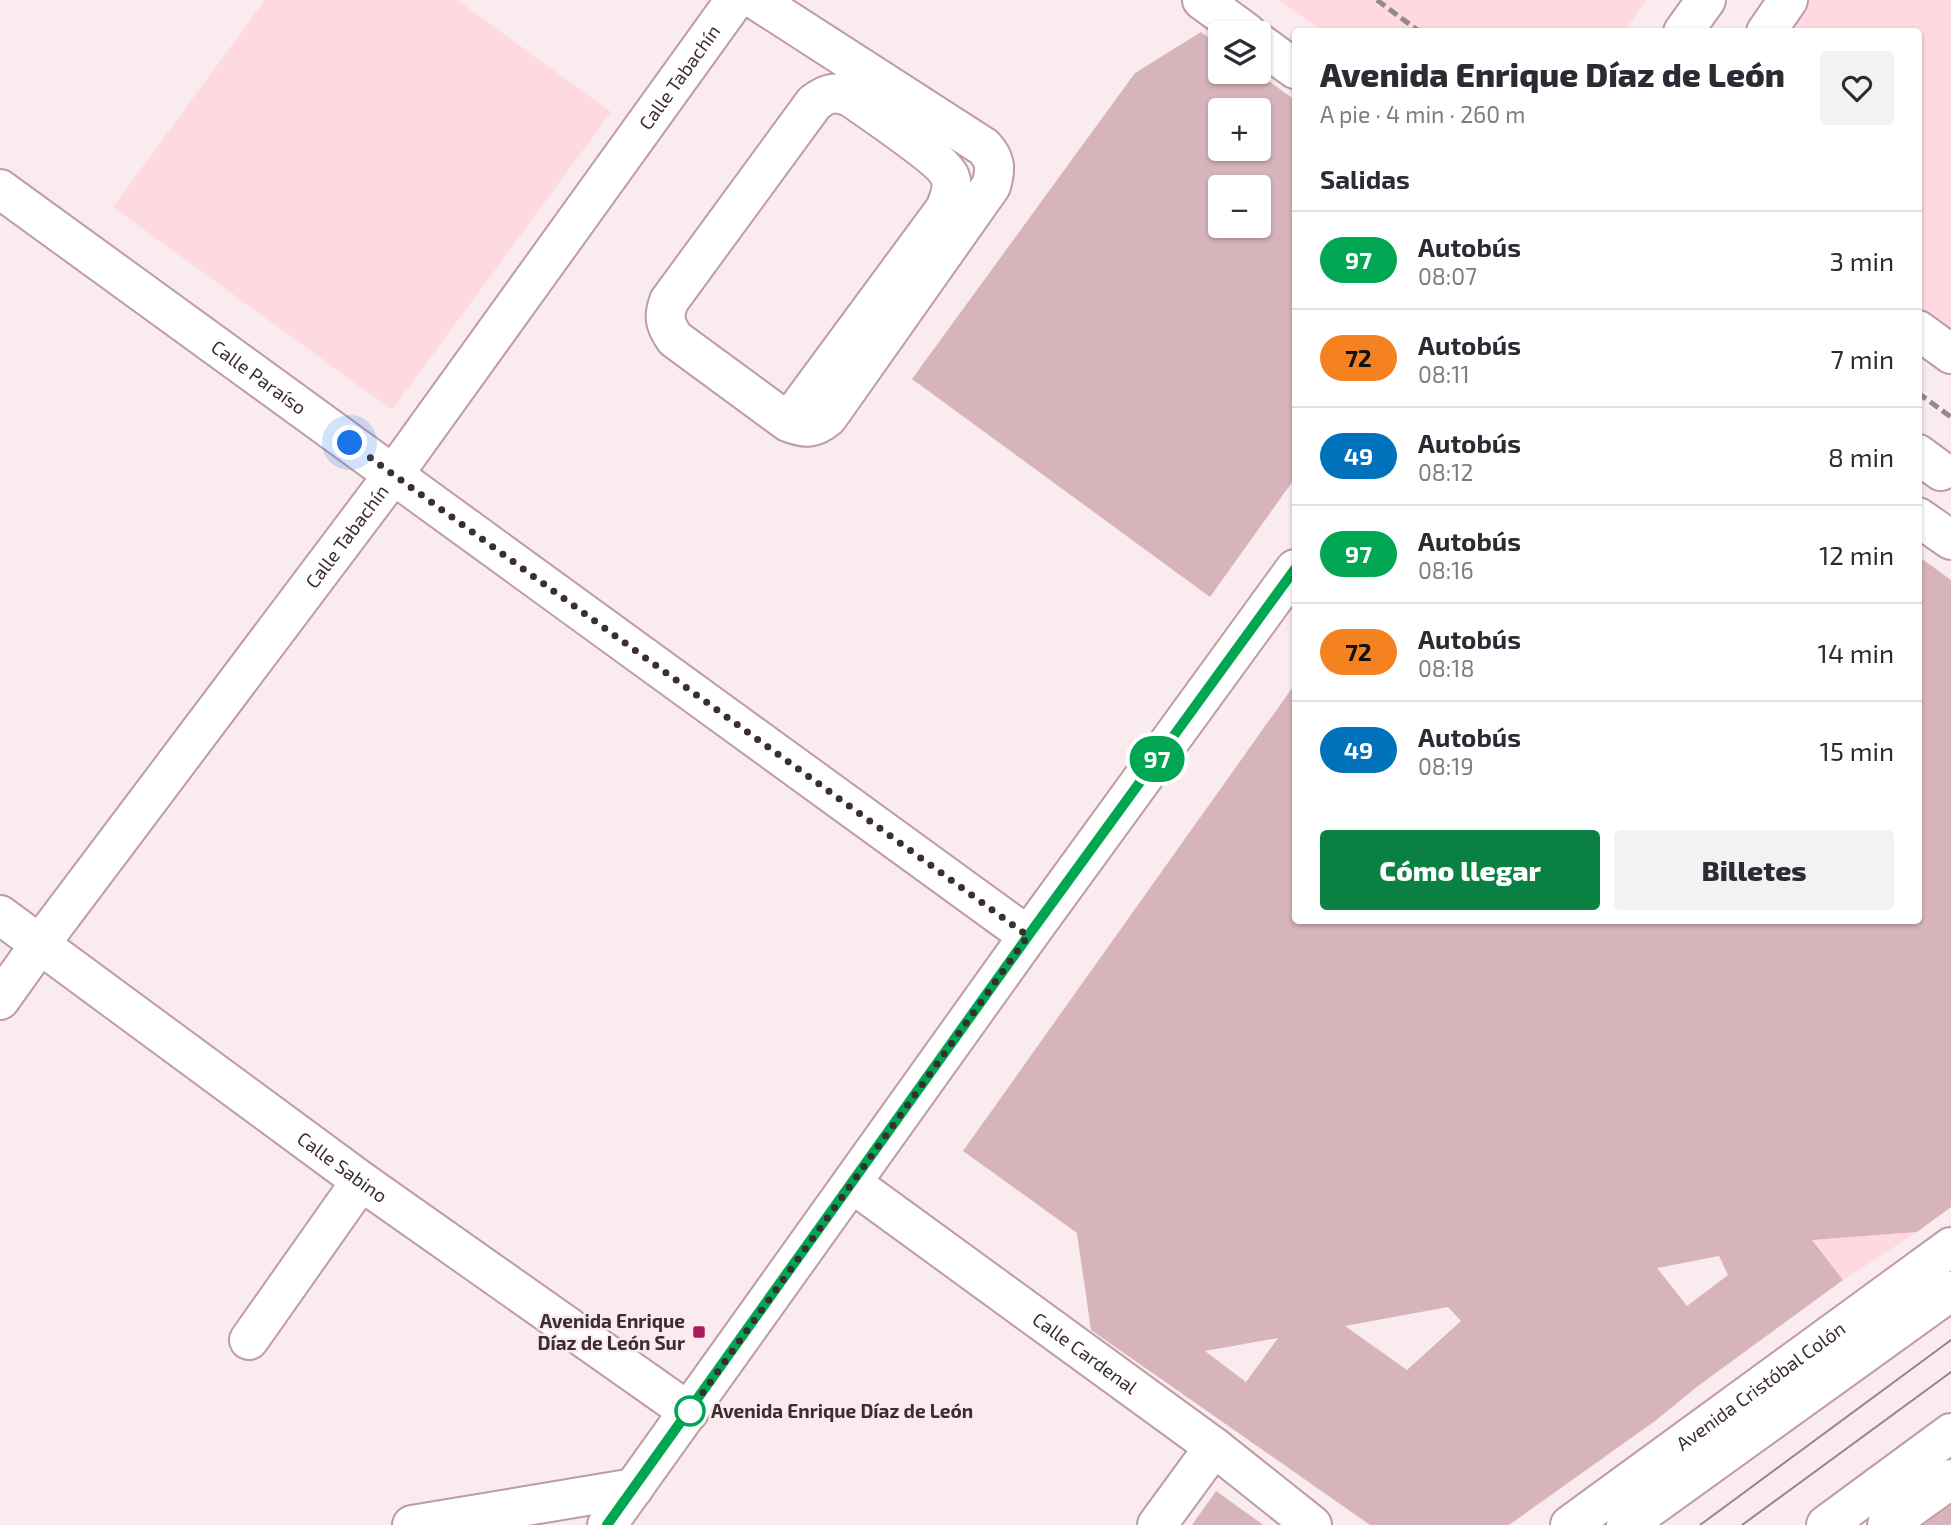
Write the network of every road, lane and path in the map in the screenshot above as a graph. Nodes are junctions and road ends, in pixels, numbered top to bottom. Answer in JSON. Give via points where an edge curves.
{"nodes":[{"id":1,"x":735,"y":0,"type":"edge"},
{"id":2,"x":756,"y":0,"type":"edge"},
{"id":3,"x":1202,"y":0,"type":"edge"},
{"id":4,"x":1706,"y":0,"type":"edge"},
{"id":5,"x":1788,"y":0,"type":"edge"},
{"id":6,"x":1231,"y":21,"type":"edge"},
{"id":7,"x":1686,"y":28,"type":"edge"},
{"id":8,"x":1769,"y":28,"type":"edge"},
{"id":9,"x":1271,"y":50,"type":"edge"},
{"id":10,"x":1292,"y":66,"type":"edge"},
{"id":11,"x":0,"y":189,"type":"edge"},
{"id":12,"x":1922,"y":333,"type":"edge"},
{"id":13,"x":1951,"y":354,"type":"edge"},
{"id":14,"x":788,"y":422,"type":"junction"},
{"id":15,"x":393,"y":475,"type":"junction"},
{"id":16,"x":1922,"y":520,"type":"edge"},
{"id":17,"x":1951,"y":540,"type":"edge"},
{"id":18,"x":1292,"y":573,"type":"edge"},
{"id":19,"x":0,"y":915,"type":"edge"},
{"id":20,"x":1028,"y":936,"type":"junction"},
{"id":21,"x":40,"y":944,"type":"junction"},
{"id":22,"x":0,"y":1000,"type":"edge"},
{"id":23,"x":361,"y":1181,"type":"junction"},
{"id":24,"x":853,"y":1184,"type":"junction"},
{"id":25,"x":1951,"y":1247,"type":"edge"},
{"id":26,"x":1951,"y":1291,"type":"edge"},
{"id":27,"x":249,"y":1340,"type":"dead end"},
{"id":28,"x":689,"y":1412,"type":"junction"},
{"id":29,"x":1951,"y":1433,"type":"edge"},
{"id":30,"x":1214,"y":1447,"type":"junction"},
{"id":31,"x":1951,"y":1479,"type":"edge"},
{"id":32,"x":634,"y":1488,"type":"junction"},
{"id":33,"x":412,"y":1525,"type":"edge"},
{"id":34,"x":607,"y":1525,"type":"edge"},
{"id":35,"x":1157,"y":1525,"type":"edge"},
{"id":36,"x":1312,"y":1525,"type":"edge"},
{"id":37,"x":1570,"y":1525,"type":"edge"},
{"id":38,"x":1626,"y":1525,"type":"edge"},
{"id":39,"x":1826,"y":1525,"type":"edge"},
{"id":40,"x":1887,"y":1525,"type":"edge"}],
"edges":[{"from":1,"to":15,"type":"street","name":"Calle Tabachín"},
{"from":2,"to":14,"type":"street","via":[[984,147],[996,172],[991,186],[828,417],[817,426],[803,428]]},
{"from":3,"to":6,"type":"street"},
{"from":4,"to":7,"type":"street"},
{"from":5,"to":8,"type":"street"},
{"from":9,"to":10,"type":"street"},
{"from":11,"to":15,"type":"street","name":"Calle Paraíso"},
{"from":12,"to":13,"type":"street"},
{"from":14,"to":14,"type":"street","via":[[675,339],[664,314],[814,103],[825,94],[839,92],[937,161],[950,177],[951,194],[945,209]]},
{"from":15,"to":20,"type":"street","name":"Calle Paraíso"},
{"from":15,"to":21,"type":"street","name":"Calle Tabachín"},
{"from":16,"to":17,"type":"street"},
{"from":18,"to":20,"type":"street"},
{"from":19,"to":21,"type":"street","name":"Calle Sabino"},
{"from":20,"to":24,"type":"street"},
{"from":21,"to":22,"type":"street","name":"Calle Tabachín"},
{"from":21,"to":23,"type":"street","name":"Calle Sabino"},
{"from":23,"to":27,"type":"street"},
{"from":23,"to":28,"type":"street","name":"Calle Sabino"},
{"from":24,"to":28,"type":"street"},
{"from":24,"to":30,"type":"street","name":"Calle Cardenal"},
{"from":25,"to":37,"type":"street","name":"Avenida Cristóbal Colón"},
{"from":26,"to":38,"type":"street","name":"Avenida Cristóbal Colón"},
{"from":28,"to":32,"type":"street"},
{"from":29,"to":39,"type":"street"},
{"from":30,"to":35,"type":"street"},
{"from":30,"to":36,"type":"street","name":"Calle Cardenal"},
{"from":31,"to":40,"type":"street"},
{"from":32,"to":33,"type":"street"},
{"from":32,"to":34,"type":"street"}]}
